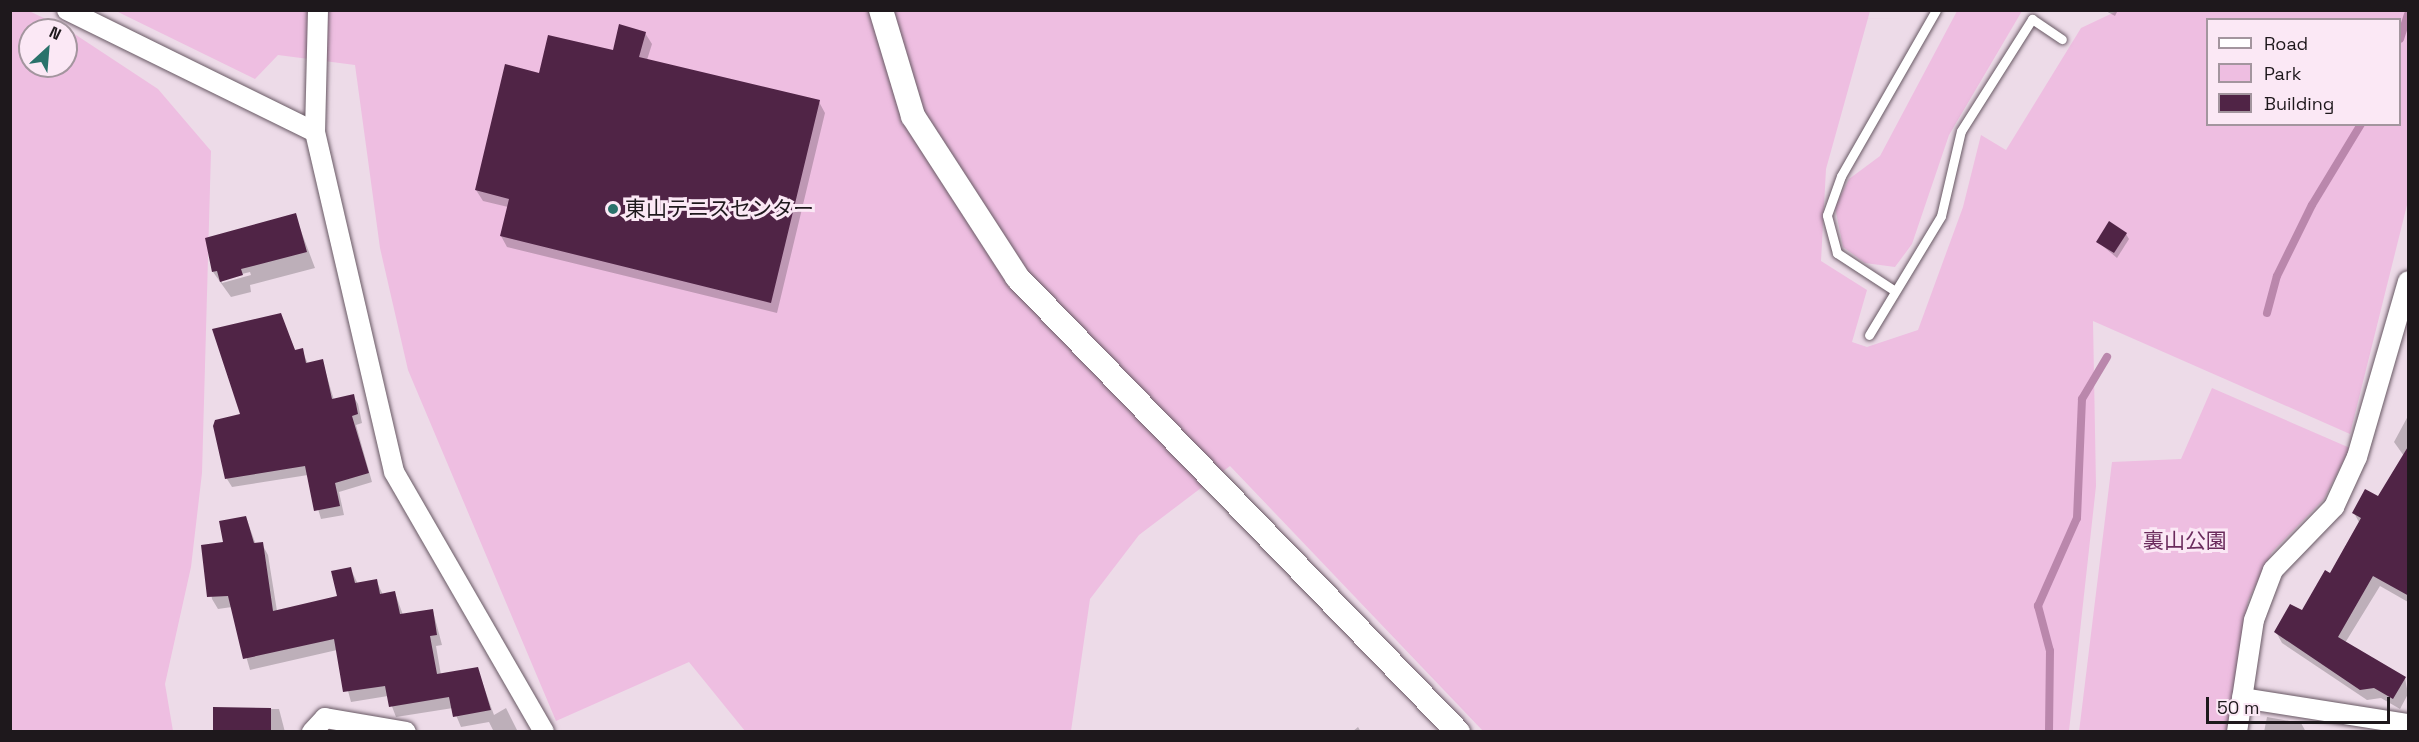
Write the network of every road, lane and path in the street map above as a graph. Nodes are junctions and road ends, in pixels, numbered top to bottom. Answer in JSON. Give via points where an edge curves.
{"nodes":[{"id":1,"x":68,"y":10,"type":"edge"},
{"id":2,"x":318,"y":10,"type":"edge"},
{"id":3,"x":881,"y":10,"type":"edge"},
{"id":4,"x":1936,"y":10,"type":"edge"},
{"id":5,"x":2062,"y":39,"type":"dead end"},
{"id":6,"x":315,"y":132,"type":"junction"},
{"id":7,"x":2408,"y":287,"type":"edge"},
{"id":8,"x":1892,"y":289,"type":"junction"},
{"id":9,"x":1869,"y":335,"type":"dead end"},
{"id":10,"x":2242,"y":698,"type":"junction"},
{"id":11,"x":2409,"y":724,"type":"edge"},
{"id":12,"x":312,"y":732,"type":"edge"},
{"id":13,"x":406,"y":732,"type":"edge"},
{"id":14,"x":544,"y":732,"type":"edge"},
{"id":15,"x":1458,"y":732,"type":"edge"},
{"id":16,"x":2237,"y":732,"type":"edge"}],
"edges":[{"from":1,"to":6,"type":"street"},
{"from":2,"to":6,"type":"street"},
{"from":3,"to":15,"type":"street","via":[[913,116],[1017,277]]},
{"from":4,"to":8,"type":"lane","via":[[1841,176],[1827,215],[1837,253]]},
{"from":5,"to":8,"type":"lane","via":[[2032,19],[1961,131],[1941,216]]},
{"from":6,"to":14,"type":"street","via":[[394,472]]},
{"from":7,"to":10,"type":"street","via":[[2357,457],[2334,507],[2273,570],[2254,620]]},
{"from":8,"to":9,"type":"lane"},
{"from":10,"to":11,"type":"street"},
{"from":10,"to":16,"type":"street"},
{"from":12,"to":13,"type":"street","via":[[325,718]]}]}
